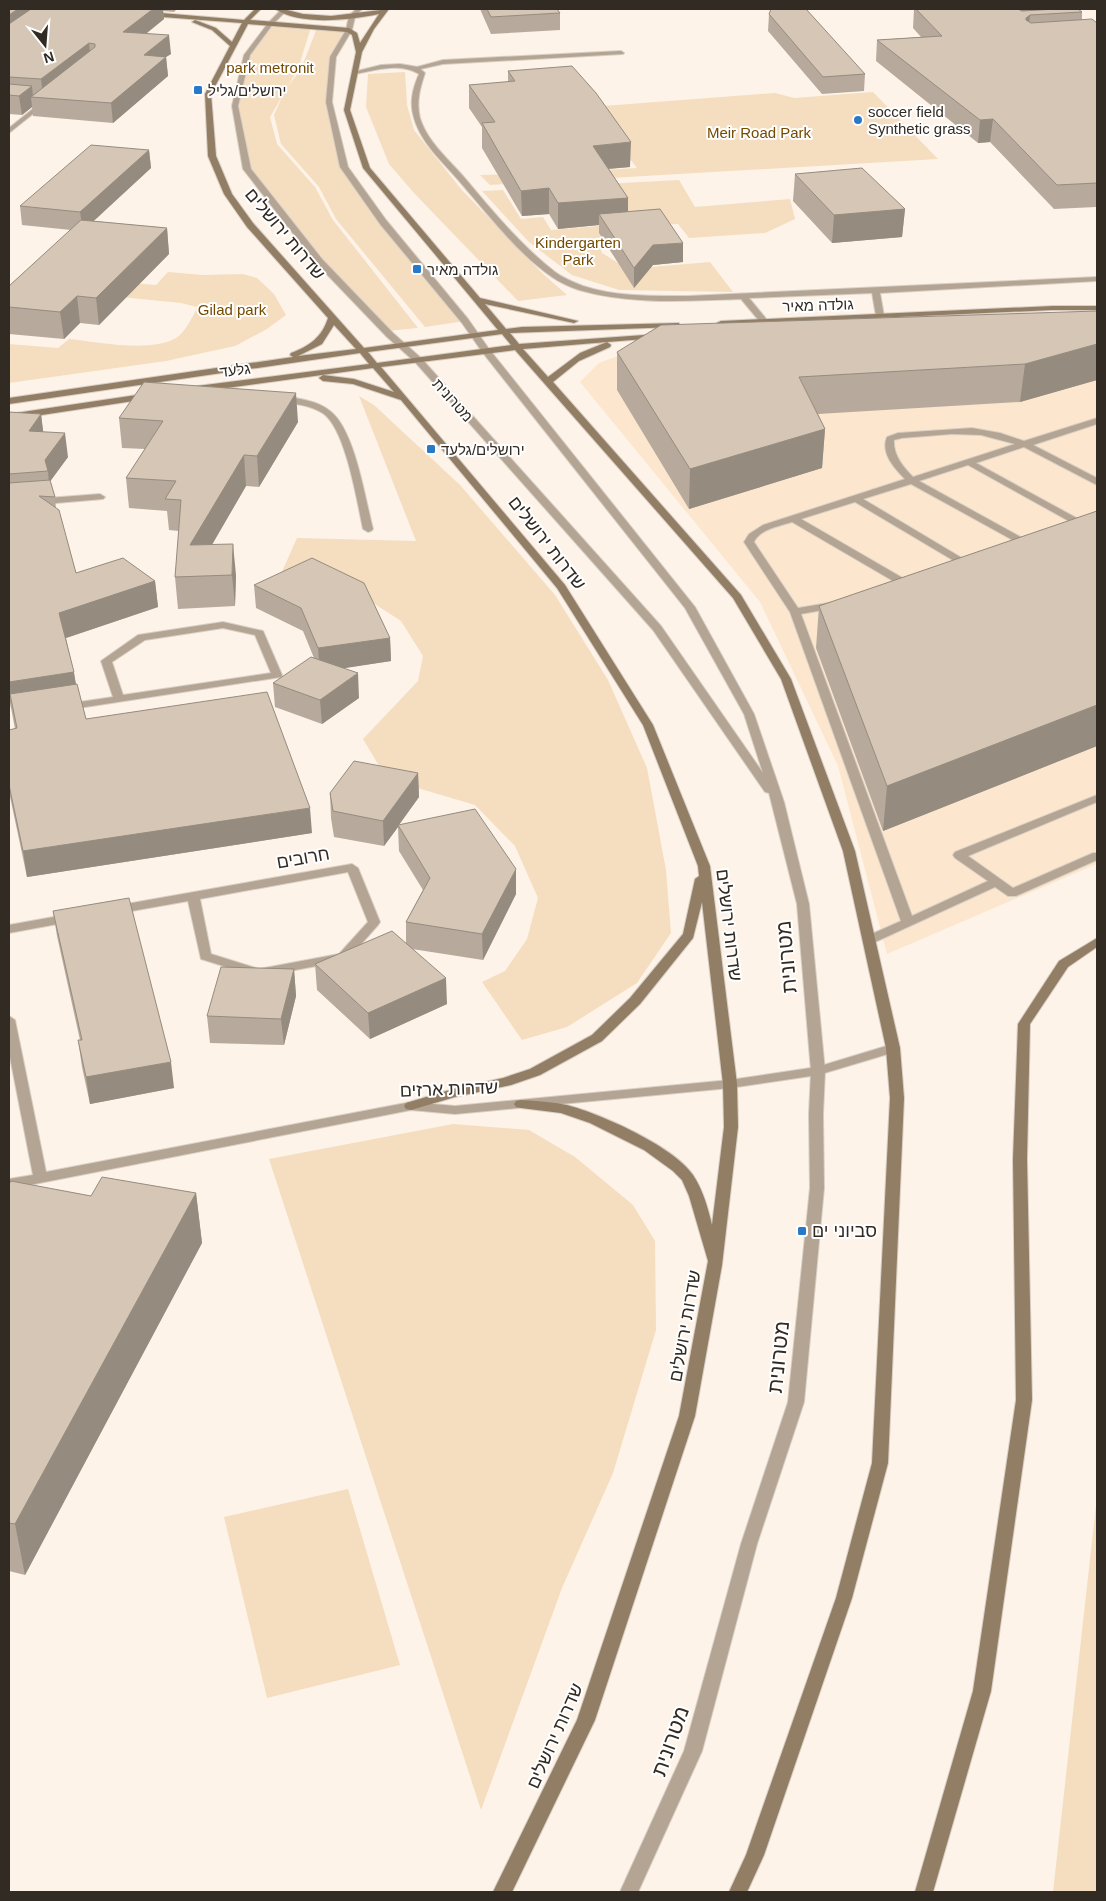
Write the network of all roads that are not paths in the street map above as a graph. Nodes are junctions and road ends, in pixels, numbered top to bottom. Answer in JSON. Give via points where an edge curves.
{"nodes":[{"id":1,"x":258,"y":9,"type":"edge"},
{"id":2,"x":359,"y":9,"type":"edge"},
{"id":3,"x":282,"y":10,"type":"edge"},
{"id":4,"x":385,"y":10,"type":"edge"},
{"id":5,"x":140,"y":13,"type":"edge"},
{"id":6,"x":160,"y":15,"type":"junction"},
{"id":7,"x":352,"y":16,"type":"junction"},
{"id":8,"x":246,"y":21,"type":"junction"},
{"id":9,"x":271,"y":23,"type":"junction"},
{"id":10,"x":349,"y":30,"type":"junction"},
{"id":11,"x":233,"y":46,"type":"junction"},
{"id":12,"x":359,"y":52,"type":"junction"},
{"id":13,"x":621,"y":53,"type":"dead end"},
{"id":14,"x":416,"y":68,"type":"junction"},
{"id":15,"x":356,"y":72,"type":"junction"},
{"id":16,"x":51,"y":97,"type":"edge"},
{"id":17,"x":36,"y":101,"type":"edge"},
{"id":18,"x":44,"y":102,"type":"junction"},
{"id":19,"x":9,"y":131,"type":"edge"},
{"id":20,"x":1097,"y":279,"type":"edge"},
{"id":21,"x":876,"y":292,"type":"junction"},
{"id":22,"x":743,"y":296,"type":"junction"},
{"id":23,"x":479,"y":300,"type":"junction"},
{"id":24,"x":1097,"y":308,"type":"edge"},
{"id":25,"x":880,"y":316,"type":"junction"},
{"id":26,"x":332,"y":318,"type":"junction"},
{"id":27,"x":764,"y":321,"type":"junction"},
{"id":28,"x":688,"y":324,"type":"edge"},
{"id":29,"x":707,"y":324,"type":"edge"},
{"id":30,"x":596,"y":326,"type":"junction"},
{"id":31,"x":505,"y":331,"type":"junction"},
{"id":32,"x":725,"y":332,"type":"edge"},
{"id":33,"x":735,"y":332,"type":"edge"},
{"id":34,"x":475,"y":335,"type":"junction"},
{"id":35,"x":670,"y":335,"type":"edge"},
{"id":36,"x":633,"y":338,"type":"junction"},
{"id":37,"x":401,"y":345,"type":"junction"},
{"id":38,"x":517,"y":347,"type":"junction"},
{"id":39,"x":360,"y":350,"type":"junction"},
{"id":40,"x":486,"y":351,"type":"junction"},
{"id":41,"x":418,"y":360,"type":"junction"},
{"id":42,"x":268,"y":363,"type":"junction"},
{"id":43,"x":375,"y":366,"type":"junction"},
{"id":44,"x":293,"y":377,"type":"junction"},
{"id":45,"x":549,"y":381,"type":"junction"},
{"id":46,"x":186,"y":390,"type":"edge"},
{"id":47,"x":156,"y":395,"type":"edge"},
{"id":48,"x":404,"y":398,"type":"junction"},
{"id":49,"x":267,"y":400,"type":"edge"},
{"id":50,"x":9,"y":401,"type":"edge"},
{"id":51,"x":9,"y":417,"type":"edge"},
{"id":52,"x":1097,"y":421,"type":"edge"},
{"id":53,"x":1084,"y":425,"type":"junction"},
{"id":54,"x":1097,"y":432,"type":"edge"},
{"id":55,"x":1025,"y":444,"type":"junction"},
{"id":56,"x":968,"y":462,"type":"junction"},
{"id":57,"x":912,"y":480,"type":"junction"},
{"id":58,"x":1097,"y":482,"type":"edge"},
{"id":59,"x":100,"y":497,"type":"dead end"},
{"id":60,"x":855,"y":498,"type":"junction"},
{"id":61,"x":9,"y":504,"type":"edge"},
{"id":62,"x":793,"y":518,"type":"junction"},
{"id":63,"x":1079,"y":523,"type":"edge"},
{"id":64,"x":368,"y":529,"type":"dead end"},
{"id":65,"x":1006,"y":548,"type":"edge"},
{"id":66,"x":947,"y":569,"type":"edge"},
{"id":67,"x":889,"y":589,"type":"edge"},
{"id":68,"x":848,"y":602,"type":"edge"},
{"id":69,"x":795,"y":612,"type":"junction"},
{"id":70,"x":119,"y":699,"type":"junction"},
{"id":71,"x":54,"y":708,"type":"edge"},
{"id":72,"x":1097,"y":798,"type":"edge"},
{"id":73,"x":778,"y":802,"type":"junction"},
{"id":74,"x":1097,"y":856,"type":"edge"},
{"id":75,"x":704,"y":866,"type":"junction"},
{"id":76,"x":996,"y":882,"type":"junction"},
{"id":77,"x":193,"y":896,"type":"junction"},
{"id":78,"x":106,"y":912,"type":"edge"},
{"id":79,"x":86,"y":915,"type":"edge"},
{"id":80,"x":908,"y":922,"type":"junction"},
{"id":81,"x":9,"y":929,"type":"edge"},
{"id":82,"x":869,"y":940,"type":"junction"},
{"id":83,"x":1097,"y":942,"type":"edge"},
{"id":84,"x":9,"y":1020,"type":"edge"},
{"id":85,"x":893,"y":1048,"type":"junction"},
{"id":86,"x":818,"y":1071,"type":"junction"},
{"id":87,"x":730,"y":1084,"type":"junction"},
{"id":88,"x":521,"y":1104,"type":"junction"},
{"id":89,"x":411,"y":1106,"type":"junction"},
{"id":90,"x":40,"y":1177,"type":"junction"},
{"id":91,"x":9,"y":1184,"type":"edge"},
{"id":92,"x":715,"y":1265,"type":"junction"},
{"id":93,"x":502,"y":1892,"type":"edge"},
{"id":94,"x":629,"y":1892,"type":"edge"},
{"id":95,"x":738,"y":1892,"type":"edge"},
{"id":96,"x":924,"y":1892,"type":"edge"}],
"edges":[{"from":1,"to":8,"type":"main road","name":"שדרות ירושלים"},
{"from":2,"to":7,"type":"street"},
{"from":3,"to":7,"type":"main road","via":[[313,16]]},
{"from":3,"to":9,"type":"street","name":"מטרונית"},
{"from":4,"to":7,"type":"main road"},
{"from":4,"to":12,"type":"main road"},
{"from":5,"to":6,"type":"main road"},
{"from":6,"to":8,"type":"main road"},
{"from":6,"to":11,"type":"main road","via":[[208,27]]},
{"from":7,"to":10,"type":"street","name":"מטרונית"},
{"from":8,"to":9,"type":"main road"},
{"from":8,"to":11,"type":"main road","name":"שדרות ירושלים"},
{"from":9,"to":10,"type":"main road"},
{"from":9,"to":37,"type":"street","name":"מטרונית","via":[[246,55],[235,106],[247,169],[319,261]]},
{"from":10,"to":12,"type":"main road","via":[[355,34]]},
{"from":10,"to":34,"type":"street","name":"מטרונית","via":[[334,57],[329,102],[344,167],[383,222]]},
{"from":11,"to":26,"type":"main road","name":"שדרות ירושלים","via":[[208,94],[212,156],[218,174],[250,225]]},
{"from":12,"to":15,"type":"main road"},
{"from":13,"to":14,"type":"street","via":[[443,62]]},
{"from":14,"to":15,"type":"street","via":[[405,66]]},
{"from":14,"to":22,"type":"street","via":[[422,73],[413,110],[420,128],[489,211],[559,278],[596,292],[653,298]]},
{"from":15,"to":23,"type":"main road","via":[[347,110],[367,168]]},
{"from":16,"to":18,"type":"street"},
{"from":17,"to":18,"type":"street"},
{"from":18,"to":19,"type":"street"},
{"from":20,"to":21,"type":"street"},
{"from":21,"to":22,"type":"street"},
{"from":21,"to":25,"type":"street"},
{"from":22,"to":27,"type":"street"},
{"from":23,"to":30,"type":"main road"},
{"from":23,"to":31,"type":"main road"},
{"from":24,"to":25,"type":"main road","name":"גולדה מאיר"},
{"from":25,"to":27,"type":"main road","name":"גולדה מאיר"},
{"from":26,"to":39,"type":"main road","name":"שדרות ירושלים"},
{"from":26,"to":42,"type":"main road","via":[[329,330],[316,344],[304,352]]},
{"from":27,"to":29,"type":"main road","name":"גולדה מאיר"},
{"from":28,"to":30,"type":"main road"},
{"from":30,"to":31,"type":"main road"},
{"from":31,"to":34,"type":"main road"},
{"from":31,"to":38,"type":"main road"},
{"from":32,"to":33,"type":"main road"},
{"from":34,"to":37,"type":"main road"},
{"from":34,"to":40,"type":"street","name":"מטרונית"},
{"from":35,"to":36,"type":"main road"},
{"from":36,"to":38,"type":"main road"},
{"from":36,"to":45,"type":"main road","via":[[585,352]]},
{"from":37,"to":39,"type":"main road"},
{"from":37,"to":41,"type":"street","name":"מטרונית"},
{"from":38,"to":40,"type":"main road"},
{"from":38,"to":45,"type":"main road"},
{"from":39,"to":42,"type":"main road","name":"גלעד"},
{"from":39,"to":43,"type":"main road","name":"שדרות ירושלים"},
{"from":40,"to":41,"type":"main road"},
{"from":40,"to":73,"type":"street","name":"מטרונית","via":[[690,607],[749,714]]},
{"from":41,"to":43,"type":"main road"},
{"from":41,"to":73,"type":"street","name":"מטרונית","via":[[657,628]]},
{"from":42,"to":50,"type":"main road","name":"גלעד"},
{"from":43,"to":44,"type":"main road","name":"גלעד"},
{"from":43,"to":48,"type":"main road","name":"שדרות ירושלים"},
{"from":44,"to":46,"type":"main road","name":"גלעד"},
{"from":44,"to":48,"type":"main road","via":[[354,382]]},
{"from":45,"to":82,"type":"main road","via":[[737,597],[786,679],[850,851]]},
{"from":47,"to":51,"type":"main road"},
{"from":48,"to":75,"type":"main road","name":"שדרות ירושלים","via":[[561,587],[648,725]]},
{"from":49,"to":64,"type":"street","via":[[316,406],[329,413],[337,423],[349,454]]},
{"from":52,"to":53,"type":"street"},
{"from":53,"to":54,"type":"street"},
{"from":53,"to":55,"type":"street"},
{"from":55,"to":56,"type":"street"},
{"from":55,"to":57,"type":"street","via":[[979,431],[901,434],[890,439],[888,446],[900,471]]},
{"from":55,"to":58,"type":"street"},
{"from":56,"to":57,"type":"street"},
{"from":56,"to":63,"type":"street"},
{"from":57,"to":60,"type":"street"},
{"from":57,"to":65,"type":"street","via":[[1028,540]]},
{"from":59,"to":61,"type":"street"},
{"from":60,"to":62,"type":"street"},
{"from":60,"to":66,"type":"street","via":[[968,561]]},
{"from":62,"to":67,"type":"street","via":[[908,582]]},
{"from":62,"to":69,"type":"street","via":[[766,526],[752,536],[750,542]]},
{"from":68,"to":69,"type":"street"},
{"from":69,"to":80,"type":"street"},
{"from":70,"to":70,"type":"street","via":[[184,689],[277,675],[259,633],[223,625],[142,637],[106,661]]},
{"from":70,"to":71,"type":"street"},
{"from":72,"to":76,"type":"street","via":[[959,855]]},
{"from":73,"to":86,"type":"street","name":"מטרונית","via":[[803,904]]},
{"from":74,"to":76,"type":"street","via":[[1012,893]]},
{"from":75,"to":87,"type":"main road","name":"שדרות ירושלים"},
{"from":75,"to":89,"type":"main road","via":[[689,935],[636,1001],[597,1038],[535,1072]]},
{"from":76,"to":80,"type":"street"},
{"from":77,"to":77,"type":"street","name":"חרובים","via":[[352,868],[374,922],[343,957],[258,973],[205,956]]},
{"from":77,"to":78,"type":"street","name":"חרובים"},
{"from":79,"to":81,"type":"street"},
{"from":80,"to":82,"type":"street"},
{"from":82,"to":85,"type":"main road"},
{"from":83,"to":96,"type":"main road","via":[[1063,964],[1024,1024],[1020,1159],[1024,1400],[982,1691]]},
{"from":84,"to":90,"type":"street"},
{"from":85,"to":86,"type":"street","name":"שדרות ארזים"},
{"from":85,"to":95,"type":"main road","via":[[897,1098],[880,1464],[844,1598],[755,1855]]},
{"from":86,"to":87,"type":"street","name":"שדרות ארזים"},
{"from":86,"to":94,"type":"street","name":"מטרונית","via":[[817,1188],[796,1402],[749,1544],[692,1751]]},
{"from":87,"to":88,"type":"street","name":"שדרות ארזים"},
{"from":87,"to":92,"type":"main road","name":"שדרות ירושלים","via":[[731,1127]]},
{"from":88,"to":89,"type":"street","name":"שדרות ארזים","via":[[455,1110]]},
{"from":88,"to":92,"type":"main road","via":[[567,1110],[607,1125],[659,1153],[686,1175],[699,1200]]},
{"from":89,"to":90,"type":"street","name":"שדרות ארזים"},
{"from":90,"to":91,"type":"street","name":"שדרות ארזים"},
{"from":92,"to":93,"type":"main road","name":"שדרות ירושלים","via":[[687,1416],[586,1720]]}]}
